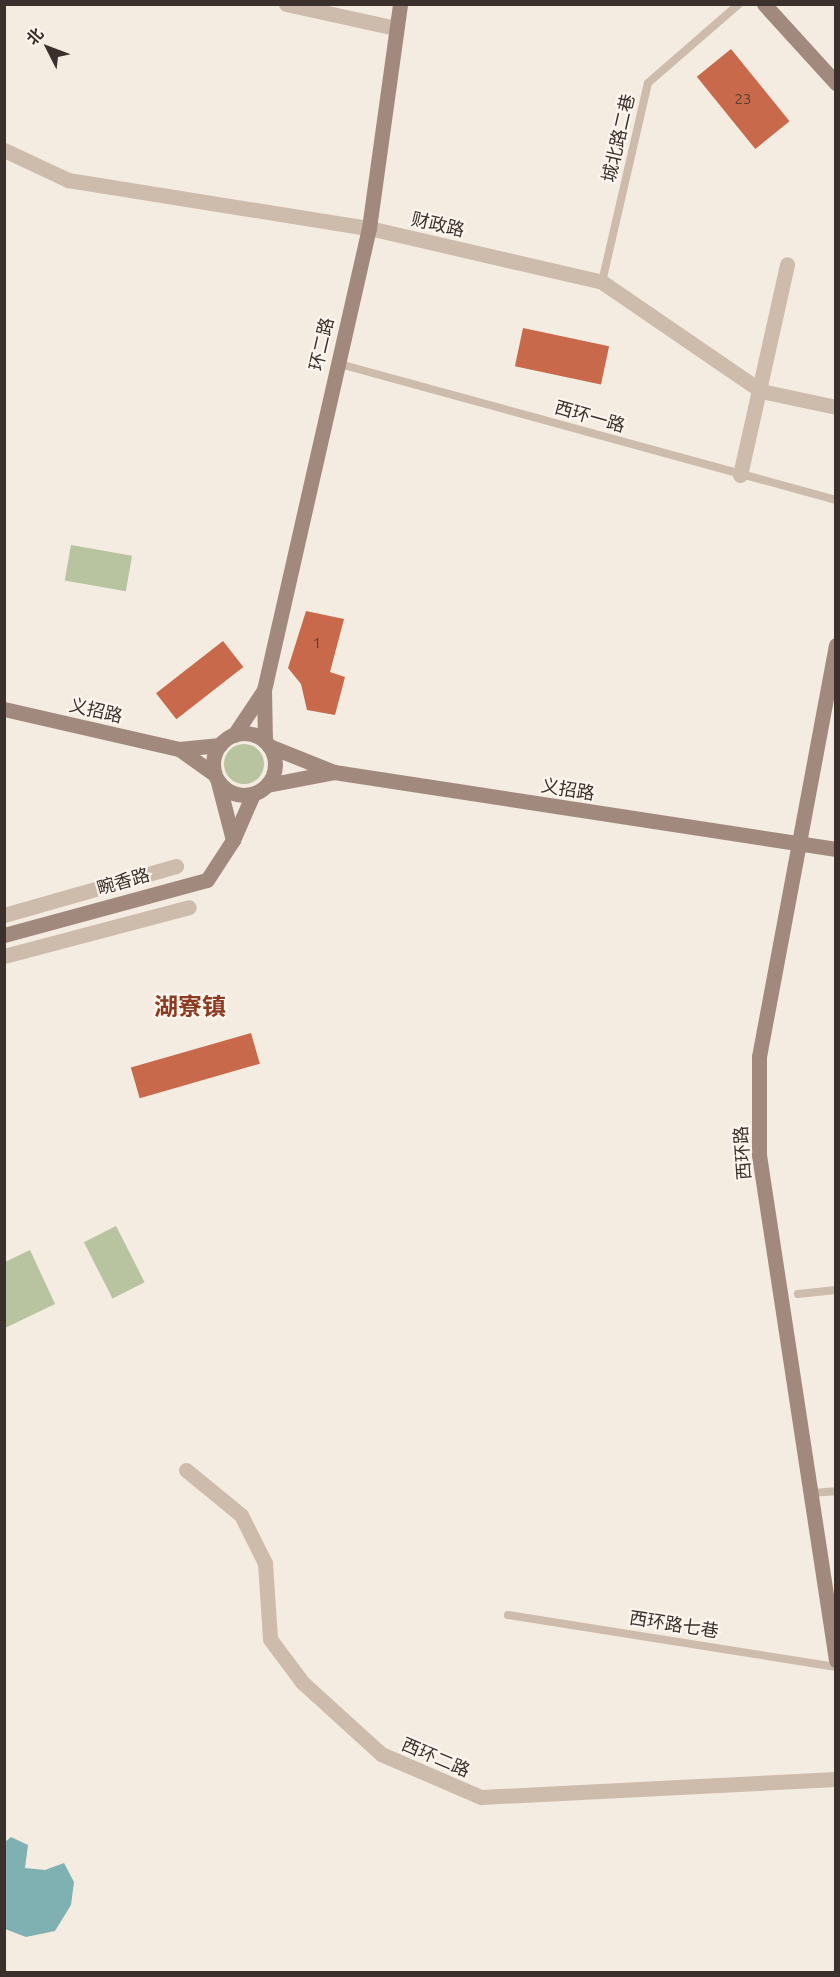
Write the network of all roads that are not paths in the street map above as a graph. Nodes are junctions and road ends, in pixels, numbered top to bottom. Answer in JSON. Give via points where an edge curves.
{"nodes":[{"id":1,"x":286,"y":4,"type":"edge"},
{"id":2,"x":400,"y":4,"type":"edge"},
{"id":3,"x":739,"y":4,"type":"edge"},
{"id":4,"x":764,"y":4,"type":"edge"},
{"id":5,"x":771,"y":4,"type":"edge"},
{"id":6,"x":396,"y":28,"type":"junction"},
{"id":7,"x":836,"y":76,"type":"edge"},
{"id":8,"x":836,"y":83,"type":"edge"},
{"id":9,"x":4,"y":150,"type":"edge"},
{"id":10,"x":369,"y":228,"type":"junction"},
{"id":11,"x":787,"y":264,"type":"dead end"},
{"id":12,"x":602,"y":282,"type":"junction"},
{"id":13,"x":336,"y":363,"type":"junction"},
{"id":14,"x":761,"y":391,"type":"junction"},
{"id":15,"x":836,"y":407,"type":"edge"},
{"id":16,"x":740,"y":475,"type":"junction"},
{"id":17,"x":836,"y":500,"type":"edge"},
{"id":18,"x":836,"y":645,"type":"edge"},
{"id":19,"x":264,"y":690,"type":"junction"},
{"id":20,"x":4,"y":709,"type":"edge"},
{"id":21,"x":234,"y":735,"type":"junction"},
{"id":22,"x":267,"y":743,"type":"junction"},
{"id":23,"x":220,"y":745,"type":"junction"},
{"id":24,"x":179,"y":749,"type":"junction"},
{"id":25,"x":334,"y":772,"type":"junction"},
{"id":26,"x":216,"y":778,"type":"junction"},
{"id":27,"x":267,"y":785,"type":"junction"},
{"id":28,"x":253,"y":794,"type":"junction"},
{"id":29,"x":233,"y":840,"type":"junction"},
{"id":30,"x":796,"y":844,"type":"junction"},
{"id":31,"x":836,"y":849,"type":"edge"},
{"id":32,"x":176,"y":867,"type":"dead end"},
{"id":33,"x":189,"y":907,"type":"dead end"},
{"id":34,"x":4,"y":915,"type":"edge"},
{"id":35,"x":4,"y":935,"type":"edge"},
{"id":36,"x":4,"y":956,"type":"edge"},
{"id":37,"x":836,"y":1290,"type":"edge"},
{"id":38,"x":798,"y":1294,"type":"dead end"},
{"id":39,"x":186,"y":1470,"type":"dead end"},
{"id":40,"x":836,"y":1491,"type":"edge"},
{"id":41,"x":810,"y":1493,"type":"junction"},
{"id":42,"x":508,"y":1615,"type":"dead end"},
{"id":43,"x":835,"y":1658,"type":"edge"},
{"id":44,"x":836,"y":1779,"type":"edge"}],
"edges":[{"from":1,"to":6,"type":"street"},
{"from":2,"to":6,"type":"main road","name":"环二路"},
{"from":3,"to":12,"type":"lane","name":"城北路二巷","via":[[648,83]]},
{"from":4,"to":8,"type":"main road"},
{"from":5,"to":7,"type":"main road"},
{"from":6,"to":10,"type":"main road","name":"环二路"},
{"from":9,"to":10,"type":"street","name":"财政路","via":[[68,180]]},
{"from":10,"to":12,"type":"street","name":"财政路"},
{"from":10,"to":13,"type":"main road","name":"环二路"},
{"from":11,"to":14,"type":"street"},
{"from":12,"to":14,"type":"street","name":"财政路"},
{"from":13,"to":16,"type":"lane","name":"西环一路"},
{"from":13,"to":19,"type":"main road","name":"环二路"},
{"from":14,"to":15,"type":"street","name":"财政路"},
{"from":14,"to":16,"type":"street"},
{"from":16,"to":17,"type":"lane","name":"西环一路"},
{"from":18,"to":30,"type":"main road","name":"西环路"},
{"from":19,"to":21,"type":"main road"},
{"from":19,"to":22,"type":"main road"},
{"from":20,"to":24,"type":"main road","name":"义招路"},
{"from":21,"to":22,"type":"main road","via":[[250,733]]},
{"from":21,"to":23,"type":"main road"},
{"from":22,"to":25,"type":"main road"},
{"from":22,"to":27,"type":"main road","via":[[275,770]]},
{"from":23,"to":24,"type":"main road"},
{"from":23,"to":26,"type":"main road"},
{"from":24,"to":26,"type":"main road"},
{"from":25,"to":27,"type":"main road"},
{"from":25,"to":30,"type":"main road","name":"义招路"},
{"from":26,"to":28,"type":"main road","via":[[238,795]]},
{"from":26,"to":29,"type":"main road"},
{"from":27,"to":28,"type":"main road"},
{"from":28,"to":29,"type":"main road","name":"畹香路"},
{"from":29,"to":35,"type":"main road","name":"畹香路","via":[[207,880]]},
{"from":30,"to":31,"type":"main road","name":"义招路"},
{"from":30,"to":41,"type":"main road","name":"西环路","via":[[759,1057],[759,1155]]},
{"from":32,"to":34,"type":"street"},
{"from":33,"to":36,"type":"street"},
{"from":37,"to":38,"type":"lane"},
{"from":39,"to":44,"type":"street","name":"西环二路","via":[[241,1515],[265,1563],[270,1639],[302,1682],[381,1754],[482,1797]]},
{"from":40,"to":41,"type":"lane"},
{"from":41,"to":43,"type":"main road","name":"西环路"},
{"from":42,"to":43,"type":"lane","name":"西环路七巷"}]}
